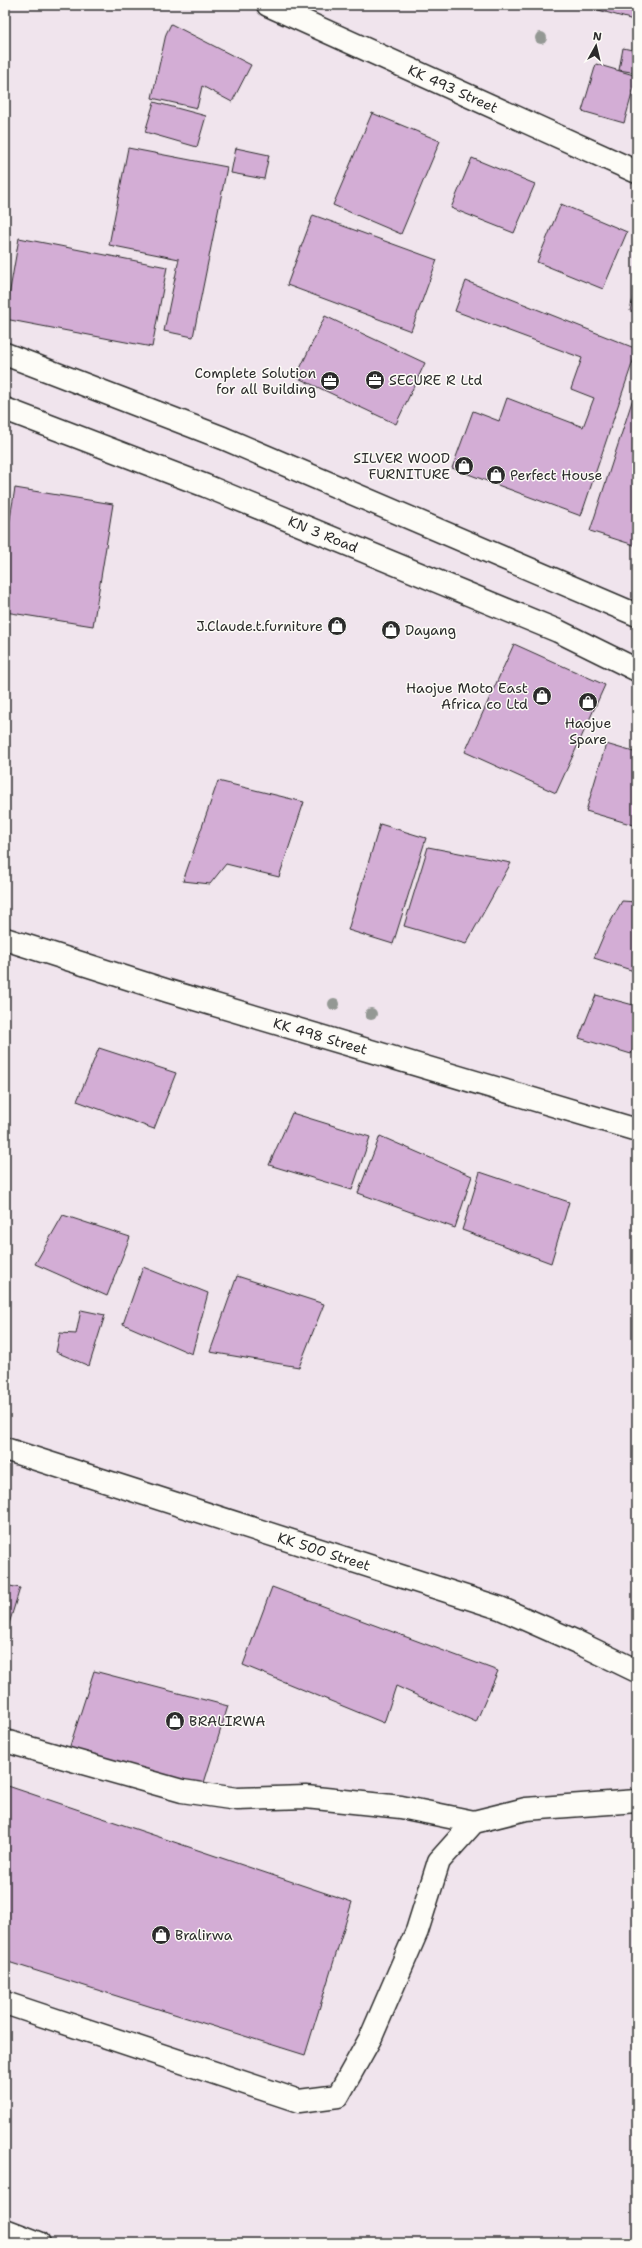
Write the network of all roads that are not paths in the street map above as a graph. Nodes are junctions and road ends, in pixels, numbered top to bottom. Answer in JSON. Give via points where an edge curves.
{"nodes":[{"id":1,"x":268,"y":5,"type":"edge"},
{"id":2,"x":637,"y":172,"type":"edge"},
{"id":3,"x":5,"y":354,"type":"edge"},
{"id":4,"x":5,"y":409,"type":"edge"},
{"id":5,"x":637,"y":615,"type":"edge"},
{"id":6,"x":637,"y":670,"type":"edge"},
{"id":7,"x":5,"y":938,"type":"edge"},
{"id":8,"x":637,"y":1130,"type":"edge"},
{"id":9,"x":5,"y":1449,"type":"edge"},
{"id":10,"x":637,"y":1671,"type":"edge"},
{"id":11,"x":5,"y":1741,"type":"edge"},
{"id":12,"x":637,"y":1801,"type":"edge"},
{"id":13,"x":474,"y":1822,"type":"junction"},
{"id":14,"x":5,"y":2003,"type":"edge"},
{"id":15,"x":5,"y":2230,"type":"edge"},
{"id":16,"x":39,"y":2243,"type":"edge"}],
"edges":[{"from":1,"to":2,"type":"main road","name":"KK 493 Street"},
{"from":3,"to":5,"type":"main road","via":[[223,438]]},
{"from":4,"to":6,"type":"main road","name":"KN 3 Road","via":[[221,492],[558,632]]},
{"from":7,"to":8,"type":"main road","name":"KK 498 Street","via":[[168,991]]},
{"from":9,"to":10,"type":"main road","name":"KK 500 Street","via":[[500,1608]]},
{"from":11,"to":13,"type":"main road","via":[[182,1791],[236,1799],[320,1798],[401,1807]]},
{"from":12,"to":13,"type":"main road","via":[[526,1810]]},
{"from":13,"to":14,"type":"main road","via":[[439,1861],[417,1931],[371,2037],[338,2096],[299,2101]]},
{"from":15,"to":16,"type":"main road"}]}
